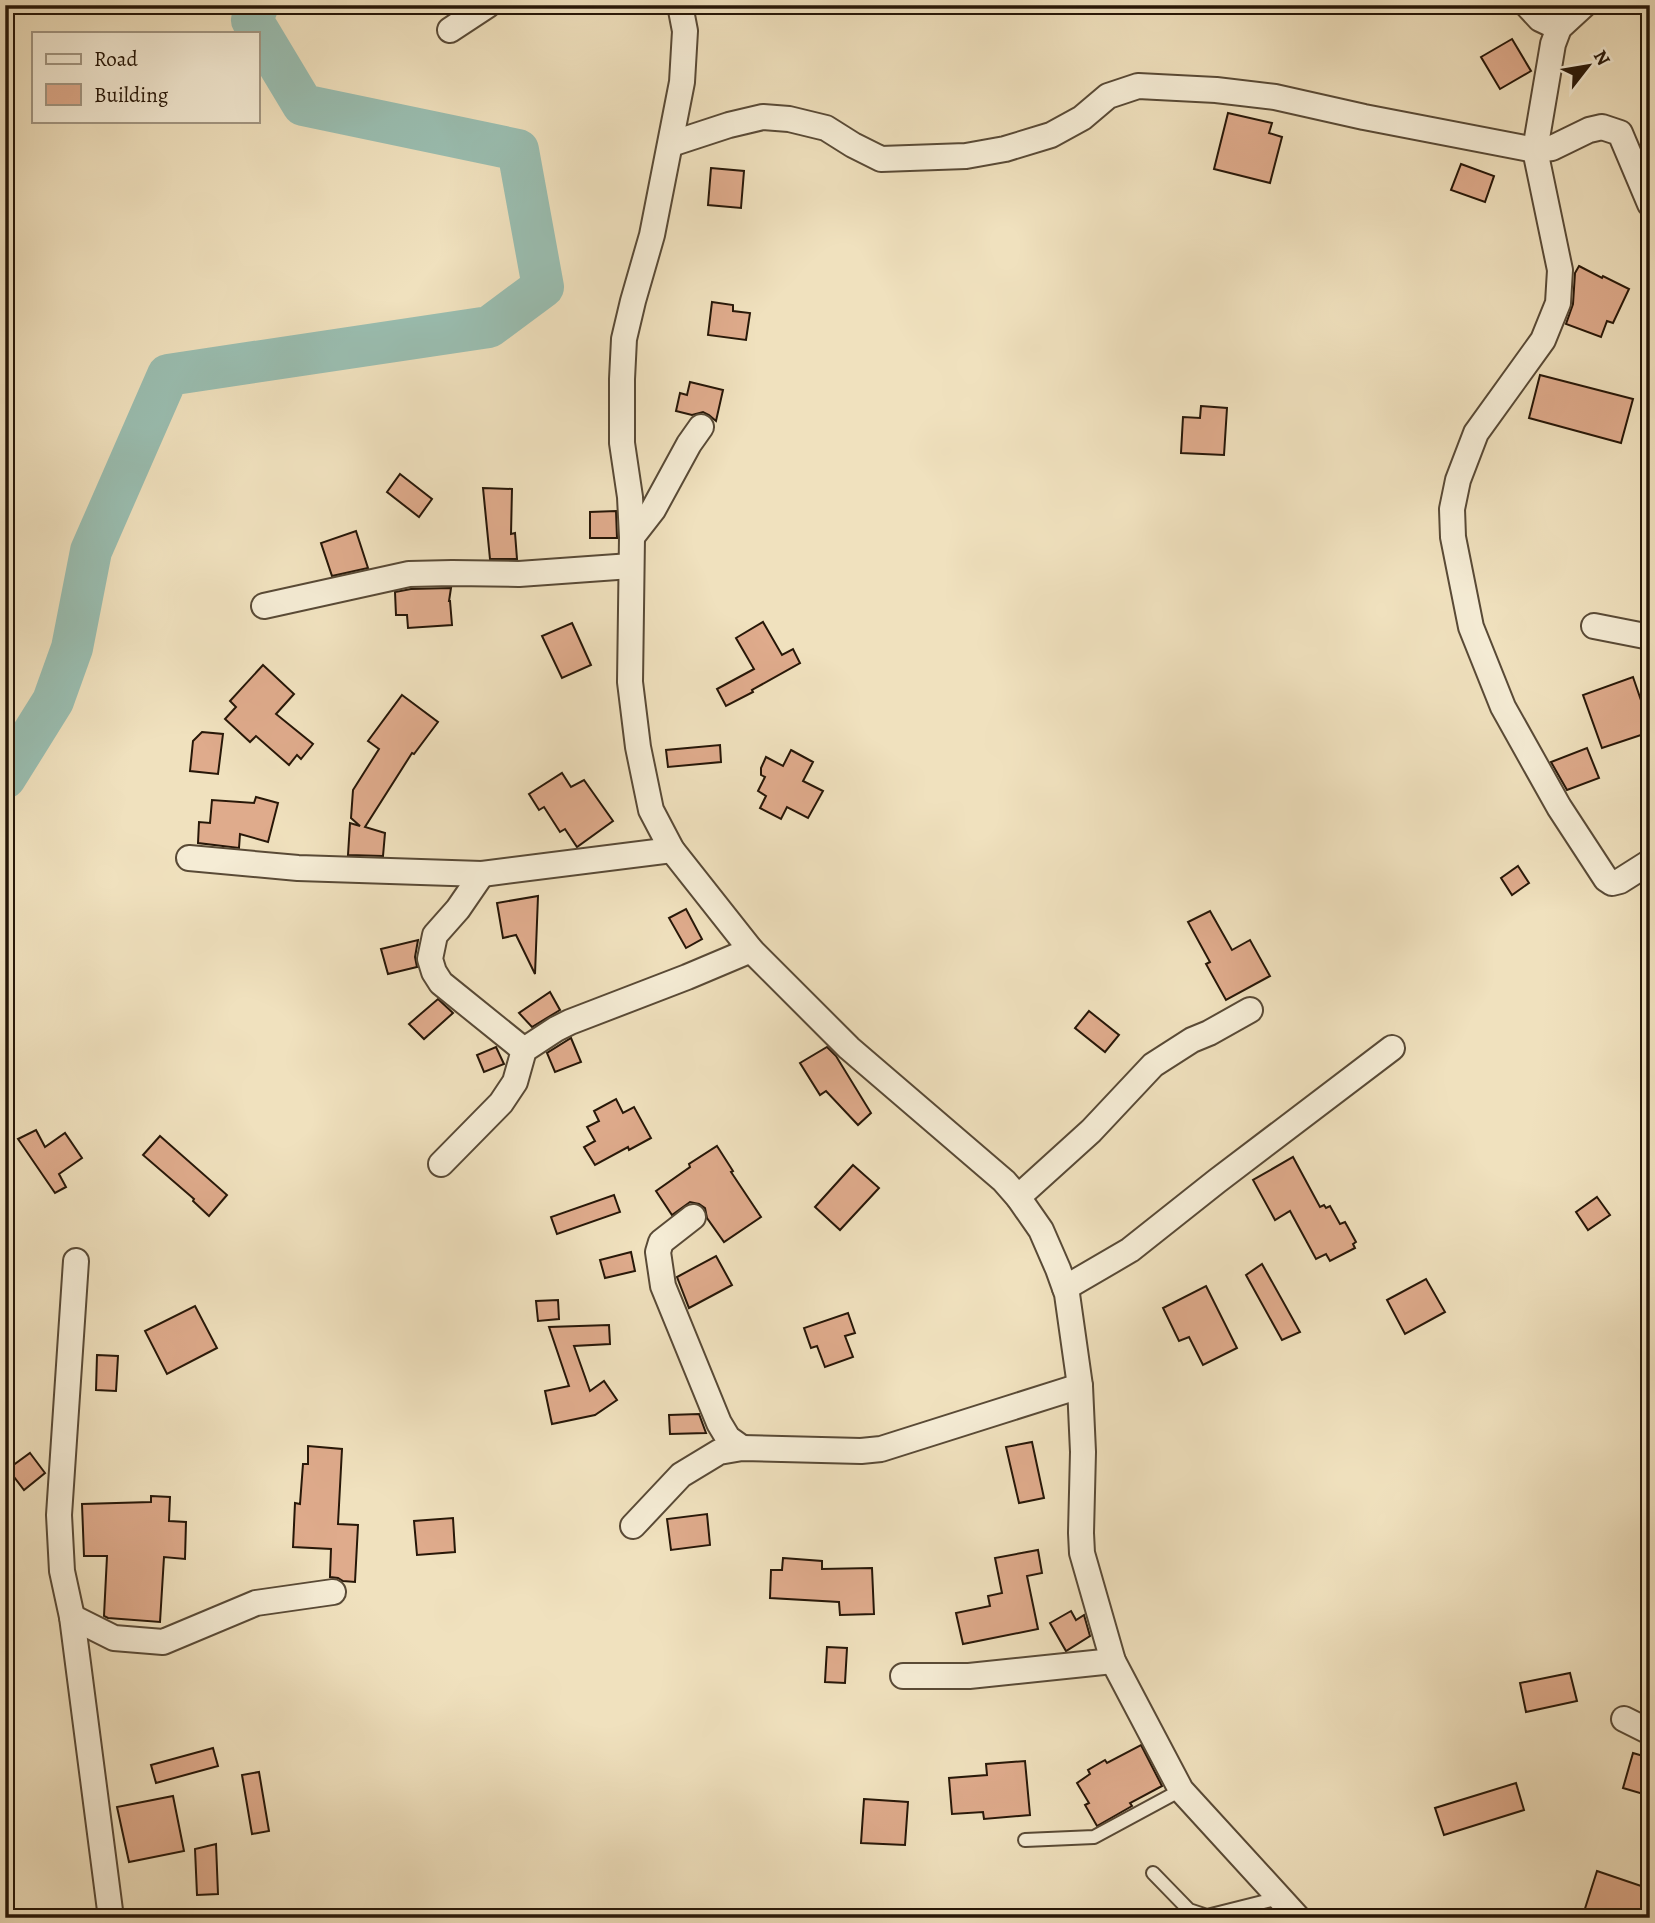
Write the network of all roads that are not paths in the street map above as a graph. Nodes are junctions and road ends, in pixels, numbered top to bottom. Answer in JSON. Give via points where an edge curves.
{"nodes":[{"id":1,"x":488,"y":5,"type":"edge"},
{"id":2,"x":680,"y":5,"type":"edge"},
{"id":3,"x":1527,"y":5,"type":"edge"},
{"id":4,"x":1584,"y":5,"type":"edge"},
{"id":5,"x":1559,"y":29,"type":"junction"},
{"id":6,"x":450,"y":30,"type":"dead end"},
{"id":7,"x":671,"y":144,"type":"junction"},
{"id":8,"x":1535,"y":150,"type":"junction"},
{"id":9,"x":1650,"y":204,"type":"edge"},
{"id":10,"x":701,"y":427,"type":"dead end"},
{"id":11,"x":632,"y":537,"type":"junction"},
{"id":12,"x":631,"y":566,"type":"junction"},
{"id":13,"x":264,"y":606,"type":"dead end"},
{"id":14,"x":1594,"y":626,"type":"dead end"},
{"id":15,"x":1650,"y":637,"type":"edge"},
{"id":16,"x":672,"y":850,"type":"junction"},
{"id":17,"x":189,"y":858,"type":"dead end"},
{"id":18,"x":1650,"y":862,"type":"edge"},
{"id":19,"x":482,"y":874,"type":"junction"},
{"id":20,"x":751,"y":950,"type":"junction"},
{"id":21,"x":1250,"y":1010,"type":"dead end"},
{"id":22,"x":1392,"y":1048,"type":"dead end"},
{"id":23,"x":524,"y":1050,"type":"junction"},
{"id":24,"x":441,"y":1164,"type":"dead end"},
{"id":25,"x":1018,"y":1197,"type":"junction"},
{"id":26,"x":693,"y":1217,"type":"dead end"},
{"id":27,"x":76,"y":1261,"type":"dead end"},
{"id":28,"x":1065,"y":1288,"type":"junction"},
{"id":29,"x":1080,"y":1386,"type":"junction"},
{"id":30,"x":742,"y":1448,"type":"junction"},
{"id":31,"x":633,"y":1525,"type":"dead end"},
{"id":32,"x":332,"y":1591,"type":"dead end"},
{"id":33,"x":72,"y":1617,"type":"junction"},
{"id":34,"x":1113,"y":1661,"type":"junction"},
{"id":35,"x":903,"y":1676,"type":"dead end"},
{"id":36,"x":1624,"y":1719,"type":"dead end"},
{"id":37,"x":1650,"y":1732,"type":"edge"},
{"id":38,"x":1181,"y":1790,"type":"junction"},
{"id":39,"x":1025,"y":1840,"type":"dead end"},
{"id":40,"x":1153,"y":1873,"type":"dead end"},
{"id":41,"x":1290,"y":1912,"type":"edge"},
{"id":42,"x":111,"y":1918,"type":"edge"}],
"edges":[{"from":1,"to":6,"type":"street"},
{"from":2,"to":7,"type":"street","via":[[685,31],[682,82]]},
{"from":3,"to":5,"type":"street"},
{"from":4,"to":5,"type":"street"},
{"from":5,"to":8,"type":"street"},
{"from":7,"to":8,"type":"street","via":[[764,117],[826,128],[881,159],[966,156],[1051,135],[1108,96],[1138,86],[1275,97]]},
{"from":7,"to":11,"type":"street","via":[[624,339],[622,443]]},
{"from":8,"to":9,"type":"street","via":[[1552,148],[1602,127],[1620,133]]},
{"from":8,"to":18,"type":"street","via":[[1559,270],[1558,303],[1543,340],[1476,433],[1458,480],[1453,537],[1471,627],[1498,696],[1559,807],[1612,883]]},
{"from":10,"to":11,"type":"street"},
{"from":11,"to":12,"type":"street"},
{"from":12,"to":13,"type":"street","via":[[410,575]]},
{"from":12,"to":16,"type":"street","via":[[630,682],[638,747],[651,810]]},
{"from":14,"to":15,"type":"street"},
{"from":16,"to":19,"type":"street"},
{"from":16,"to":20,"type":"street"},
{"from":17,"to":19,"type":"street","via":[[298,868]]},
{"from":19,"to":23,"type":"street","via":[[435,935],[430,960],[441,983]]},
{"from":20,"to":23,"type":"street","via":[[570,1022]]},
{"from":20,"to":25,"type":"street","via":[[849,1048]]},
{"from":21,"to":25,"type":"street","via":[[1153,1065],[1091,1131]]},
{"from":22,"to":28,"type":"street","via":[[1130,1250]]},
{"from":23,"to":24,"type":"street","via":[[514,1082],[501,1103]]},
{"from":25,"to":28,"type":"street","via":[[1041,1230]]},
{"from":26,"to":30,"type":"street","via":[[661,1242],[663,1286],[719,1423],[728,1438]]},
{"from":27,"to":33,"type":"street","via":[[59,1514],[62,1571]]},
{"from":28,"to":29,"type":"street"},
{"from":29,"to":30,"type":"street","via":[[881,1449]]},
{"from":29,"to":34,"type":"street","via":[[1082,1553]]},
{"from":30,"to":31,"type":"street","via":[[719,1452],[681,1475]]},
{"from":32,"to":33,"type":"street","via":[[256,1603],[163,1642],[114,1638]]},
{"from":33,"to":42,"type":"street"},
{"from":34,"to":35,"type":"street","via":[[970,1676]]},
{"from":34,"to":38,"type":"street"},
{"from":36,"to":37,"type":"street"},
{"from":38,"to":39,"type":"lane","via":[[1094,1837]]},
{"from":38,"to":41,"type":"street"},
{"from":40,"to":41,"type":"lane","via":[[1189,1910],[1207,1916]]}]}
